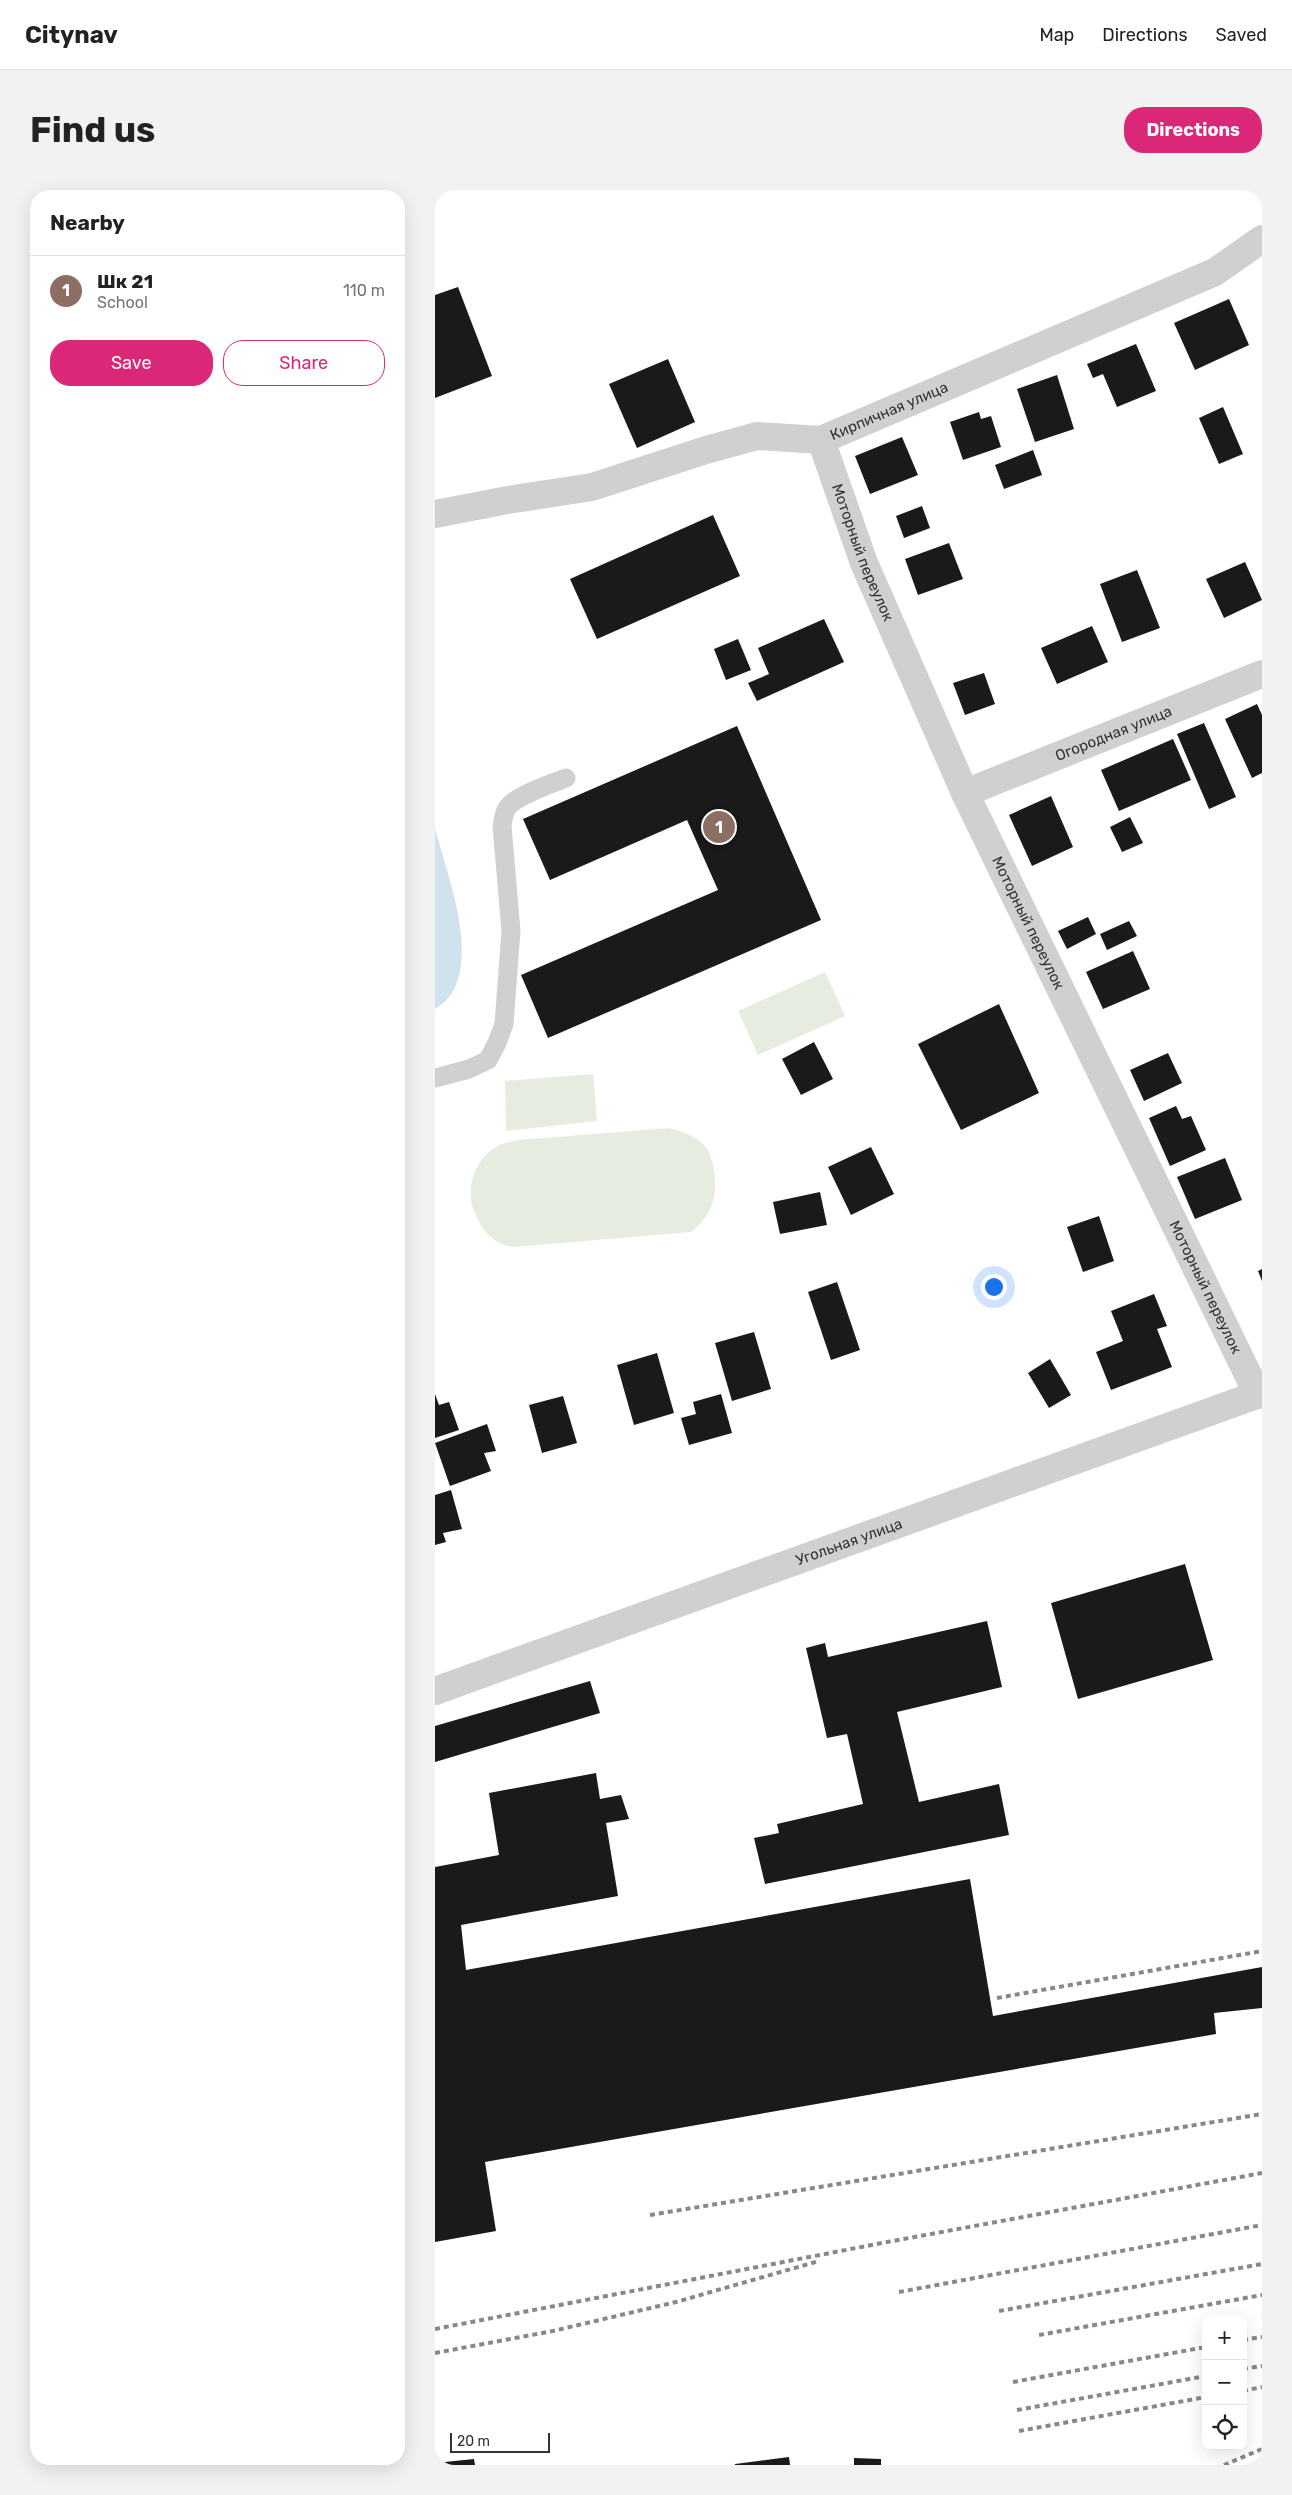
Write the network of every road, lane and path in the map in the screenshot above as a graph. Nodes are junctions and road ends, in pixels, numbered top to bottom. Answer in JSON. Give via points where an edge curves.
{"nodes":[{"id":1,"x":1262,"y":240,"type":"edge"},
{"id":2,"x":821,"y":440,"type":"junction"},
{"id":3,"x":435,"y":514,"type":"edge"},
{"id":4,"x":1262,"y":674,"type":"edge"},
{"id":5,"x":566,"y":778,"type":"dead end"},
{"id":6,"x":965,"y":793,"type":"junction"},
{"id":7,"x":435,"y":1078,"type":"edge"},
{"id":8,"x":1260,"y":1394,"type":"edge"},
{"id":9,"x":435,"y":1691,"type":"edge"}],
"edges":[{"from":1,"to":2,"type":"street","name":"Кирпичная улица","via":[[1215,272]]},
{"from":2,"to":3,"type":"street","name":"Кирпичная улица","via":[[757,436],[591,487]]},
{"from":2,"to":6,"type":"street","name":"Моторный переулок","via":[[864,563]]},
{"from":4,"to":6,"type":"street","name":"Огородная улица"},
{"from":5,"to":7,"type":"lane","via":[[520,798],[508,806],[504,815],[502,826],[511,931],[504,1024],[497,1043],[488,1060]]},
{"from":6,"to":8,"type":"street","name":"Моторный переулок"},
{"from":8,"to":9,"type":"street","name":"Угольная улица"}]}
